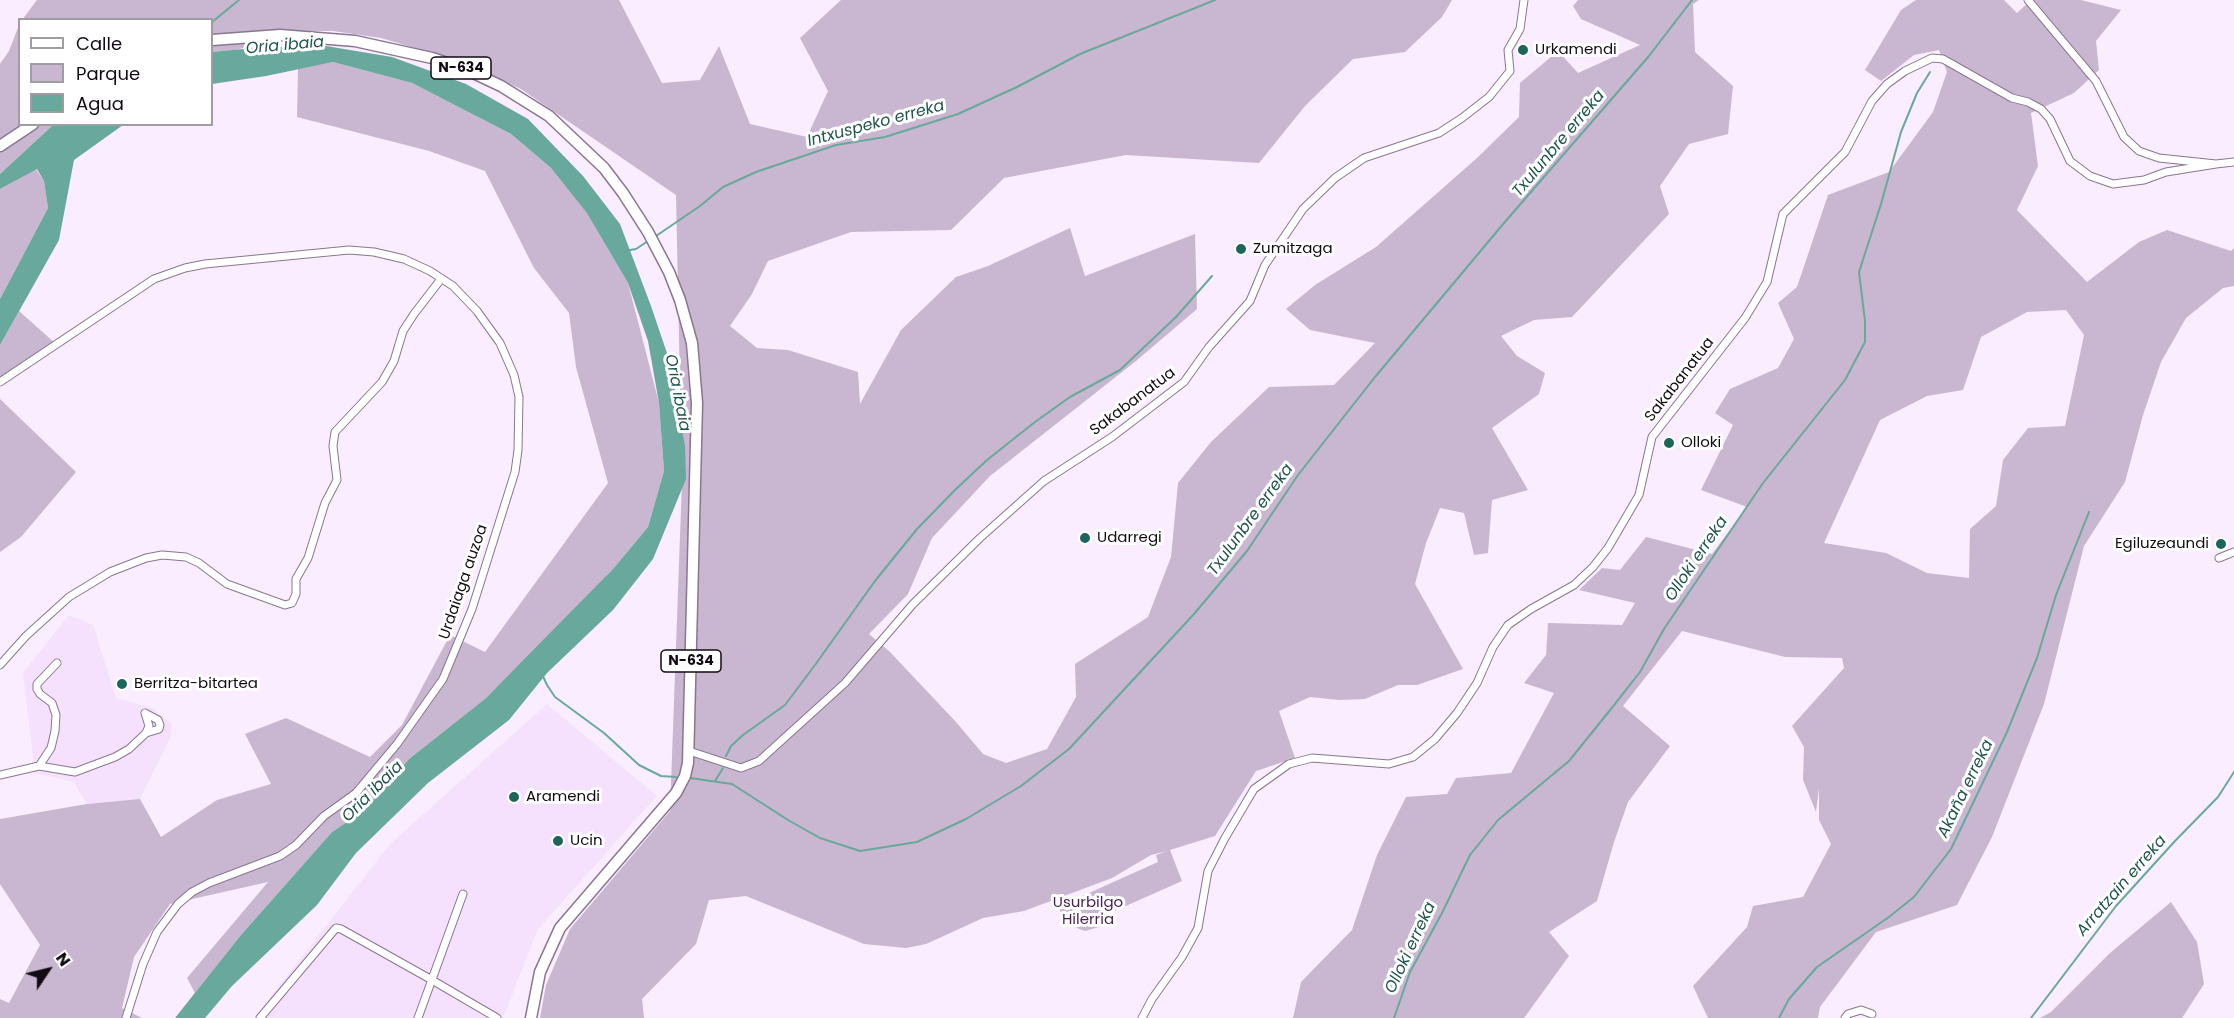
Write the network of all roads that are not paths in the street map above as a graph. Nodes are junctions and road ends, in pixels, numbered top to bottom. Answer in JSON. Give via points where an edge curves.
{"nodes":[{"id":1,"x":1524,"y":0,"type":"edge"},
{"id":2,"x":2028,"y":0,"type":"edge"},
{"id":3,"x":213,"y":39,"type":"edge"},
{"id":4,"x":30,"y":126,"type":"edge"},
{"id":5,"x":0,"y":146,"type":"edge"},
{"id":6,"x":2234,"y":162,"type":"edge"},
{"id":7,"x":2216,"y":164,"type":"junction"},
{"id":8,"x":441,"y":279,"type":"junction"},
{"id":9,"x":0,"y":382,"type":"edge"},
{"id":10,"x":2234,"y":552,"type":"edge"},
{"id":11,"x":2219,"y":558,"type":"dead end"},
{"id":12,"x":57,"y":663,"type":"dead end"},
{"id":13,"x":0,"y":665,"type":"edge"},
{"id":14,"x":146,"y":733,"type":"dead end"},
{"id":15,"x":689,"y":750,"type":"junction"},
{"id":16,"x":39,"y":766,"type":"junction"},
{"id":17,"x":0,"y":775,"type":"edge"},
{"id":18,"x":463,"y":894,"type":"dead end"},
{"id":19,"x":432,"y":980,"type":"junction"},
{"id":20,"x":1872,"y":1014,"type":"dead end"},
{"id":21,"x":126,"y":1018,"type":"edge"},
{"id":22,"x":260,"y":1018,"type":"edge"},
{"id":23,"x":418,"y":1018,"type":"edge"},
{"id":24,"x":497,"y":1018,"type":"edge"},
{"id":25,"x":531,"y":1018,"type":"edge"},
{"id":26,"x":1142,"y":1018,"type":"edge"},
{"id":27,"x":1845,"y":1018,"type":"edge"}],
"edges":[{"from":1,"to":15,"type":"street","name":"Sakabanatua","via":[[1520,29],[1508,50],[1510,71],[1490,97],[1439,133],[1364,158],[1335,178],[1303,209],[1265,265],[1250,301],[1184,382],[1028,495],[913,604],[845,682],[759,761],[741,768]]},
{"from":2,"to":7,"type":"street","name":"Sakabanatua","via":[[2096,81],[2124,137],[2139,151],[2159,158]]},
{"from":3,"to":15,"type":"highway","number":"N-634","via":[[280,34],[336,38],[413,53],[477,74],[537,108],[583,146],[618,186],[648,232],[675,286],[689,328],[697,388]]},
{"from":4,"to":5,"type":"highway"},
{"from":6,"to":7,"type":"street","name":"Sakabanatua"},
{"from":7,"to":26,"type":"street","name":"Sakabanatua","via":[[2113,184],[2090,176],[2070,161],[2050,119],[2040,109],[2012,98],[1943,59],[1932,58],[1887,84],[1872,101],[1845,152],[1784,214],[1767,282],[1745,318],[1652,437],[1639,495],[1593,567],[1575,585],[1508,626],[1457,713],[1413,757],[1389,764],[1312,758],[1289,764],[1254,789],[1208,871],[1198,928]]},
{"from":8,"to":9,"type":"street","name":"Urdaiaga auzoa","via":[[404,259],[349,250],[185,268],[154,279]]},
{"from":8,"to":13,"type":"street","via":[[403,331],[394,362],[382,382],[335,432],[338,480],[325,503],[292,603],[280,604],[227,584],[186,557],[146,558],[110,572],[69,597]]},
{"from":8,"to":21,"type":"street","name":"Urdaiaga auzoa","via":[[477,311],[500,343],[519,397],[515,472],[472,609],[443,679],[356,793],[324,816],[296,845],[280,856],[209,883],[178,904],[154,939]]},
{"from":10,"to":11,"type":"street"},
{"from":12,"to":16,"type":"street","via":[[37,684],[56,715],[51,748]]},
{"from":14,"to":16,"type":"street","via":[[115,758],[75,772]]},
{"from":15,"to":25,"type":"highway","number":"N-634","via":[[687,770],[676,793],[560,928],[540,972]]},
{"from":16,"to":17,"type":"street"},
{"from":18,"to":19,"type":"street"},
{"from":19,"to":22,"type":"street","via":[[336,928]]},
{"from":19,"to":23,"type":"street"},
{"from":19,"to":24,"type":"street"},
{"from":20,"to":27,"type":"street","via":[[1861,1010]]}]}
